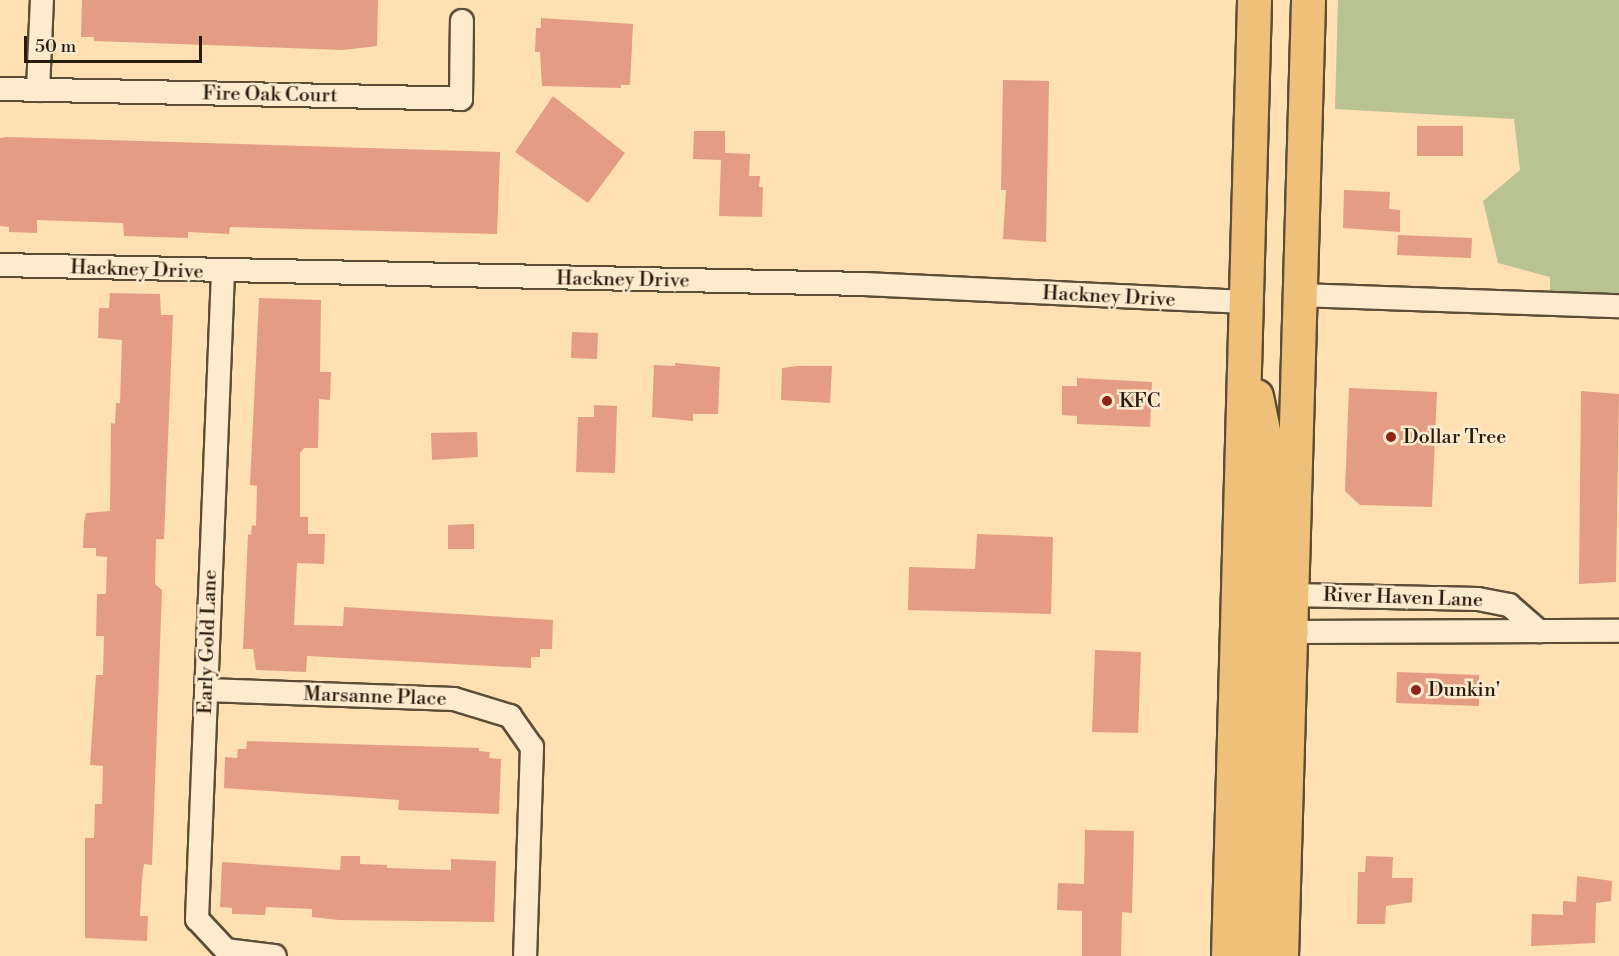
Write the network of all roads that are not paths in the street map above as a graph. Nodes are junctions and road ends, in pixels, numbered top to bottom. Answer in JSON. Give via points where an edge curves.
{"nodes":[{"id":1,"x":42,"y":0,"type":"edge"},
{"id":2,"x":1254,"y":0,"type":"edge"},
{"id":3,"x":1308,"y":0,"type":"edge"},
{"id":4,"x":462,"y":21,"type":"dead end"},
{"id":5,"x":0,"y":89,"type":"edge"},
{"id":6,"x":38,"y":90,"type":"junction"},
{"id":7,"x":0,"y":265,"type":"edge"},
{"id":8,"x":224,"y":272,"type":"junction"},
{"id":9,"x":1298,"y":295,"type":"junction"},
{"id":10,"x":1246,"y":302,"type":"junction"},
{"id":11,"x":1619,"y":306,"type":"edge"},
{"id":12,"x":1245,"y":354,"type":"junction"},
{"id":13,"x":1292,"y":595,"type":"junction"},
{"id":14,"x":1238,"y":619,"type":"junction"},
{"id":15,"x":1539,"y":631,"type":"junction"},
{"id":16,"x":1619,"y":631,"type":"edge"},
{"id":17,"x":1291,"y":632,"type":"junction"},
{"id":18,"x":206,"y":690,"type":"junction"},
{"id":19,"x":1236,"y":691,"type":"junction"},
{"id":20,"x":1285,"y":831,"type":"junction"},
{"id":21,"x":275,"y":956,"type":"edge"},
{"id":22,"x":525,"y":956,"type":"edge"},
{"id":23,"x":1228,"y":956,"type":"edge"},
{"id":24,"x":1255,"y":956,"type":"edge"},
{"id":25,"x":1281,"y":956,"type":"edge"}],
"edges":[{"from":1,"to":6,"type":"street"},
{"from":2,"to":10,"type":"main road"},
{"from":3,"to":9,"type":"main road"},
{"from":4,"to":6,"type":"street","name":"Fire Oak Court","via":[[461,99]]},
{"from":5,"to":6,"type":"street","name":"Fire Oak Court"},
{"from":7,"to":8,"type":"street","name":"Hackney Drive"},
{"from":8,"to":10,"type":"street","name":"Hackney Drive","via":[[864,284]]},
{"from":8,"to":18,"type":"street","name":"Early Gold Lane"},
{"from":9,"to":11,"type":"street"},
{"from":9,"to":13,"type":"main road"},
{"from":10,"to":12,"type":"main road"},
{"from":12,"to":14,"type":"main road"},
{"from":12,"to":17,"type":"main road","via":[[1268,450],[1265,592],[1278,624]]},
{"from":13,"to":15,"type":"street","name":"River Haven Lane","via":[[1478,599],[1509,605]]},
{"from":13,"to":17,"type":"main road"},
{"from":14,"to":19,"type":"main road"},
{"from":14,"to":20,"type":"main road","via":[[1255,624],[1262,635],[1261,746]]},
{"from":15,"to":16,"type":"street","name":"River Haven Lane"},
{"from":15,"to":17,"type":"street","name":"River Haven Lane"},
{"from":17,"to":20,"type":"main road"},
{"from":18,"to":21,"type":"street","name":"Early Gold Lane","via":[[197,919],[226,950]]},
{"from":18,"to":22,"type":"street","name":"Marsanne Place","via":[[454,699],[510,716],[532,747]]},
{"from":19,"to":23,"type":"main road"},
{"from":19,"to":24,"type":"main road","via":[[1259,793]]},
{"from":20,"to":25,"type":"main road"}]}
